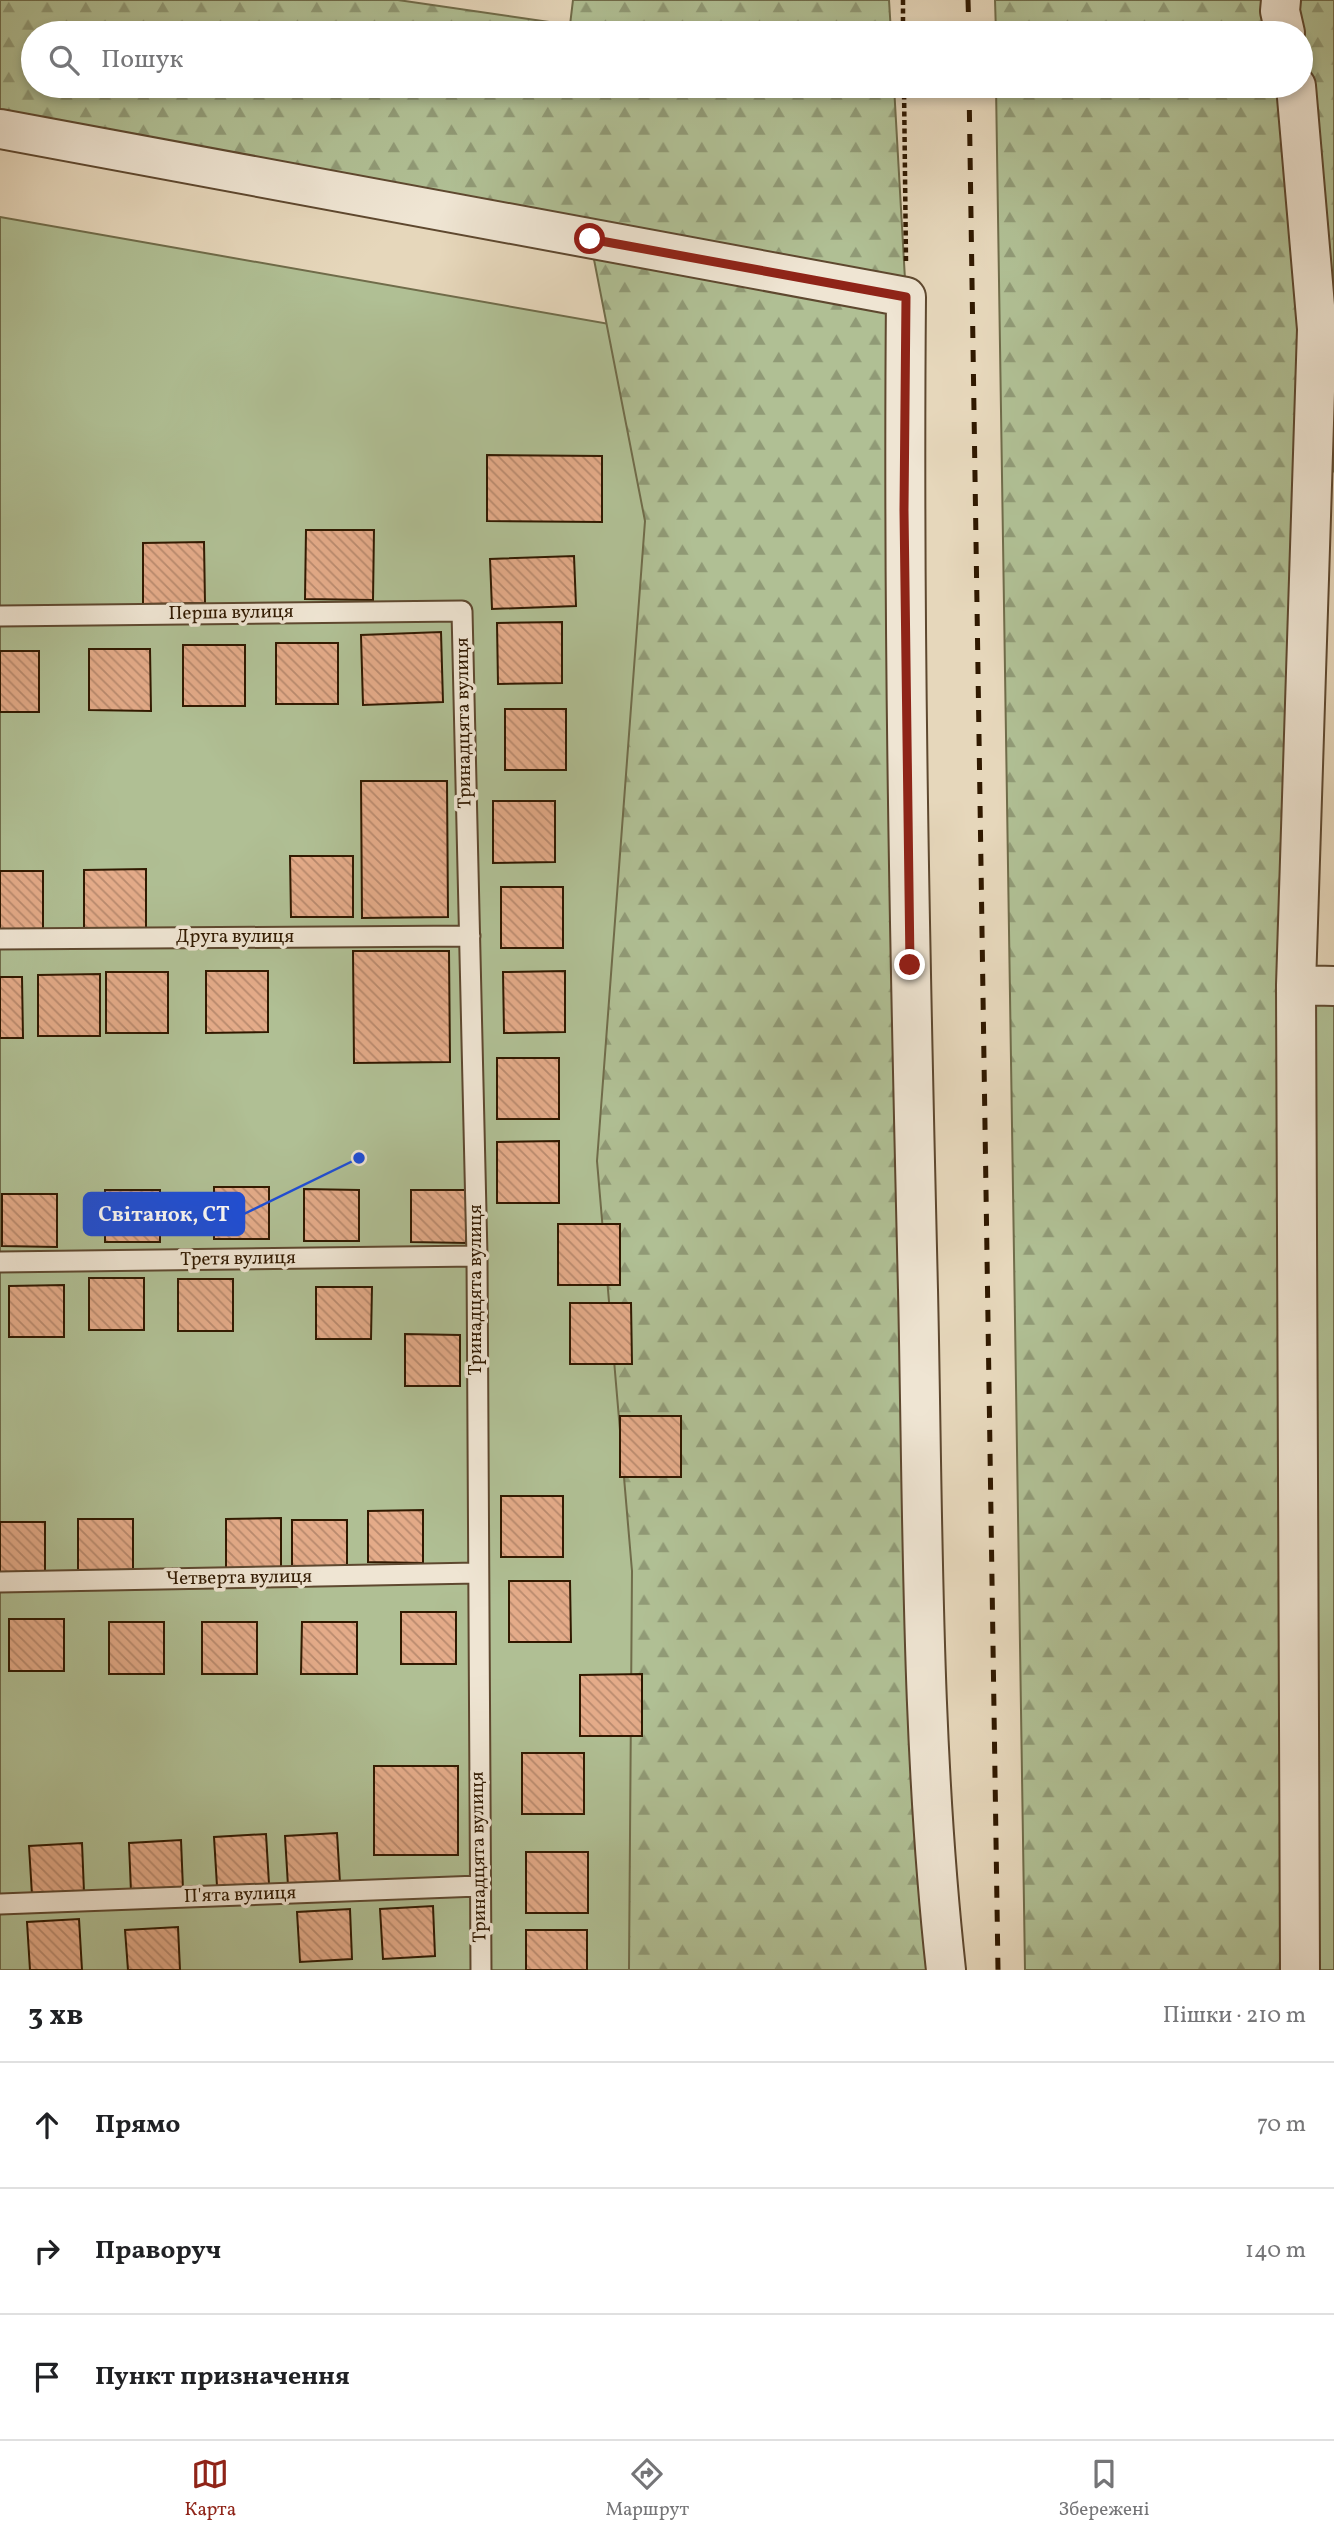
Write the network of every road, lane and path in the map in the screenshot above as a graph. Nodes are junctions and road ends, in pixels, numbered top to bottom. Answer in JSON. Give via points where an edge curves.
{"nodes":[{"id":1,"x":903,"y":0,"type":"edge"},
{"id":2,"x":1281,"y":0,"type":"edge"},
{"id":3,"x":903,"y":21,"type":"edge"},
{"id":4,"x":1282,"y":21,"type":"edge"},
{"id":5,"x":904,"y":98,"type":"edge"},
{"id":6,"x":1297,"y":98,"type":"edge"},
{"id":7,"x":0,"y":129,"type":"edge"},
{"id":8,"x":906,"y":297,"type":"junction"},
{"id":9,"x":461,"y":611,"type":"joint"},
{"id":10,"x":0,"y":615,"type":"edge"},
{"id":11,"x":470,"y":936,"type":"junction"},
{"id":12,"x":0,"y":939,"type":"edge"},
{"id":13,"x":1296,"y":985,"type":"junction"},
{"id":14,"x":1334,"y":986,"type":"edge"},
{"id":15,"x":477,"y":1256,"type":"junction"},
{"id":16,"x":0,"y":1262,"type":"edge"},
{"id":17,"x":477,"y":1573,"type":"junction"},
{"id":18,"x":0,"y":1582,"type":"edge"},
{"id":19,"x":480,"y":1886,"type":"junction"},
{"id":20,"x":0,"y":1904,"type":"edge"},
{"id":21,"x":481,"y":1970,"type":"edge"},
{"id":22,"x":946,"y":1970,"type":"edge"},
{"id":23,"x":1300,"y":1970,"type":"edge"}],
"edges":[{"from":1,"to":3,"type":"path"},
{"from":2,"to":4,"type":"street"},
{"from":5,"to":8,"type":"path"},
{"from":6,"to":13,"type":"street","via":[[1317,329]]},
{"from":7,"to":8,"type":"street"},
{"from":8,"to":22,"type":"street","via":[[909,910],[926,1679]]},
{"from":9,"to":10,"type":"lane","name":"Перша вулиця"},
{"from":9,"to":11,"type":"lane","name":"Тринадцята вулиця"},
{"from":11,"to":12,"type":"lane","name":"Друга вулиця"},
{"from":11,"to":15,"type":"lane","name":"Тринадцята вулиця"},
{"from":13,"to":14,"type":"street"},
{"from":13,"to":23,"type":"street"},
{"from":15,"to":16,"type":"lane","name":"Третя вулиця"},
{"from":15,"to":17,"type":"lane","name":"Тринадцята вулиця"},
{"from":17,"to":18,"type":"lane","name":"Четверта вулиця"},
{"from":17,"to":19,"type":"lane","name":"Тринадцята вулиця"},
{"from":19,"to":20,"type":"lane","name":"П'ята вулиця"},
{"from":19,"to":21,"type":"lane","name":"Тринадцята вулиця"}]}
